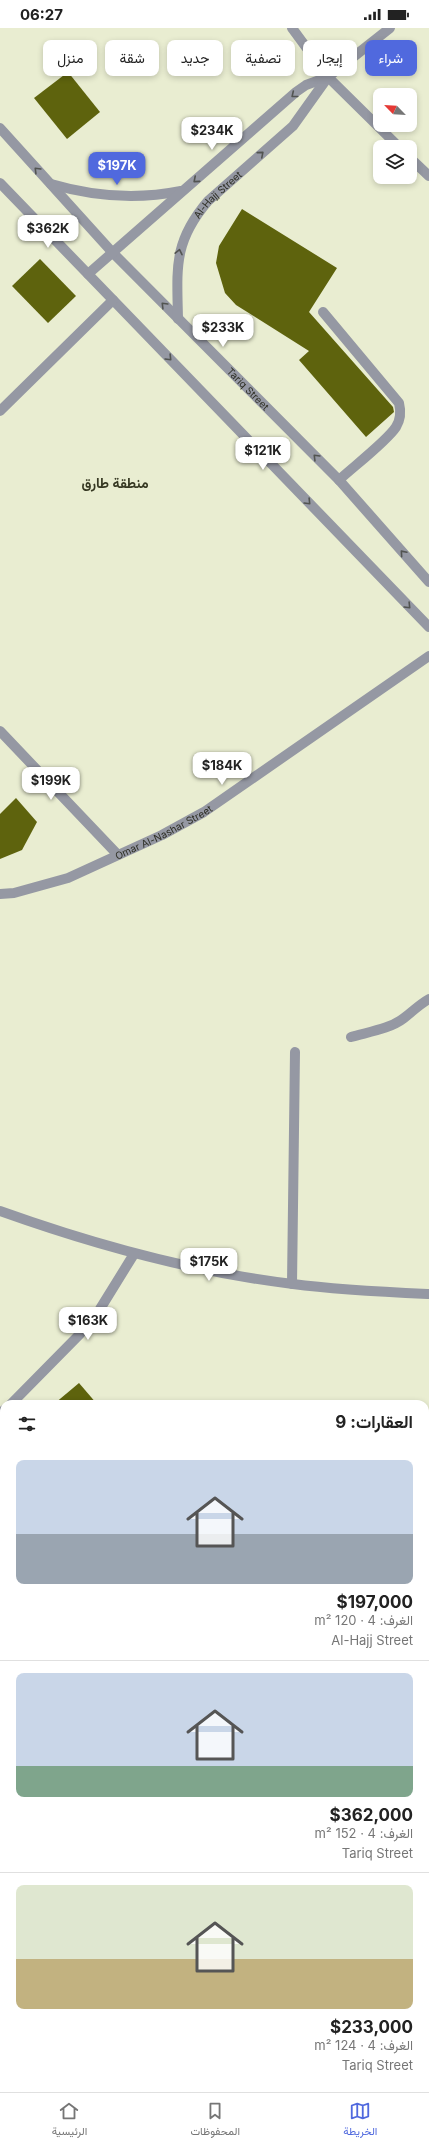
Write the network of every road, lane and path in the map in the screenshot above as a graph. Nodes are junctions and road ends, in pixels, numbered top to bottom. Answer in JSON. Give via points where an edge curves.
{"nodes":[{"id":1,"x":292,"y":28,"type":"edge"},
{"id":2,"x":390,"y":28,"type":"edge"},
{"id":3,"x":328,"y":77,"type":"junction"},
{"id":4,"x":0,"y":128,"type":"edge"},
{"id":5,"x":392,"y":140,"type":"edge"},
{"id":6,"x":417,"y":165,"type":"edge"},
{"id":7,"x":429,"y":176,"type":"edge"},
{"id":8,"x":50,"y":183,"type":"junction"},
{"id":9,"x":2,"y":189,"type":"edge"},
{"id":10,"x":183,"y":191,"type":"junction"},
{"id":11,"x":113,"y":253,"type":"junction"},
{"id":12,"x":88,"y":274,"type":"junction"},
{"id":13,"x":113,"y":300,"type":"junction"},
{"id":14,"x":323,"y":312,"type":"dead end"},
{"id":15,"x":178,"y":319,"type":"junction"},
{"id":16,"x":0,"y":411,"type":"edge"},
{"id":17,"x":339,"y":480,"type":"junction"},
{"id":18,"x":429,"y":582,"type":"edge"},
{"id":19,"x":429,"y":628,"type":"edge"},
{"id":20,"x":429,"y":656,"type":"edge"},
{"id":21,"x":0,"y":731,"type":"edge"},
{"id":22,"x":118,"y":855,"type":"junction"},
{"id":23,"x":0,"y":894,"type":"edge"},
{"id":24,"x":429,"y":999,"type":"edge"},
{"id":25,"x":351,"y":1037,"type":"dead end"},
{"id":26,"x":295,"y":1052,"type":"dead end"},
{"id":27,"x":0,"y":1211,"type":"edge"},
{"id":28,"x":134,"y":1254,"type":"junction"},
{"id":29,"x":292,"y":1284,"type":"junction"},
{"id":30,"x":429,"y":1294,"type":"edge"},
{"id":31,"x":15,"y":1400,"type":"edge"}],
"edges":[{"from":1,"to":3,"type":"street"},
{"from":2,"to":3,"type":"street","name":"Al-Hajj Street"},
{"from":3,"to":5,"type":"street"},
{"from":3,"to":10,"type":"street","name":"Al-Hajj Street","one_way":true,"via":[[306,85],[296,92]]},
{"from":15,"to":3,"type":"street","name":"Al-Hajj Street","one_way":true,"via":[[178,261],[188,229],[197,214],[208,201],[293,126]]},
{"from":8,"to":4,"type":"street","name":"Tariq Street","one_way":true},
{"from":6,"to":7,"type":"street"},
{"from":8,"to":10,"type":"street","via":[[94,195],[116,197],[161,195]]},
{"from":8,"to":11,"type":"street","name":"Tariq Street"},
{"from":9,"to":12,"type":"street"},
{"from":10,"to":11,"type":"street","name":"Al-Hajj Street"},
{"from":11,"to":12,"type":"street","name":"Al-Hajj Street"},
{"from":15,"to":11,"type":"street","name":"Tariq Street","one_way":true},
{"from":12,"to":13,"type":"street"},
{"from":13,"to":16,"type":"street"},
{"from":13,"to":19,"type":"street","one_way":true},
{"from":14,"to":17,"type":"street","via":[[399,403],[401,411],[400,419],[391,434]]},
{"from":17,"to":15,"type":"street","name":"Tariq Street","one_way":true},
{"from":18,"to":17,"type":"street","name":"Tariq Street","one_way":true},
{"from":20,"to":22,"type":"street","name":"Omar Al-Nashar Street","via":[[204,812]]},
{"from":21,"to":22,"type":"street"},
{"from":22,"to":23,"type":"street","name":"Omar Al-Nashar Street","via":[[68,878],[14,893]]},
{"from":24,"to":25,"type":"street","via":[[415,1007],[404,1018],[388,1026]]},
{"from":26,"to":29,"type":"street"},
{"from":27,"to":28,"type":"street"},
{"from":28,"to":29,"type":"street","via":[[212,1271]]},
{"from":28,"to":31,"type":"street","via":[[104,1304],[80,1334]]},
{"from":29,"to":30,"type":"street"}]}
